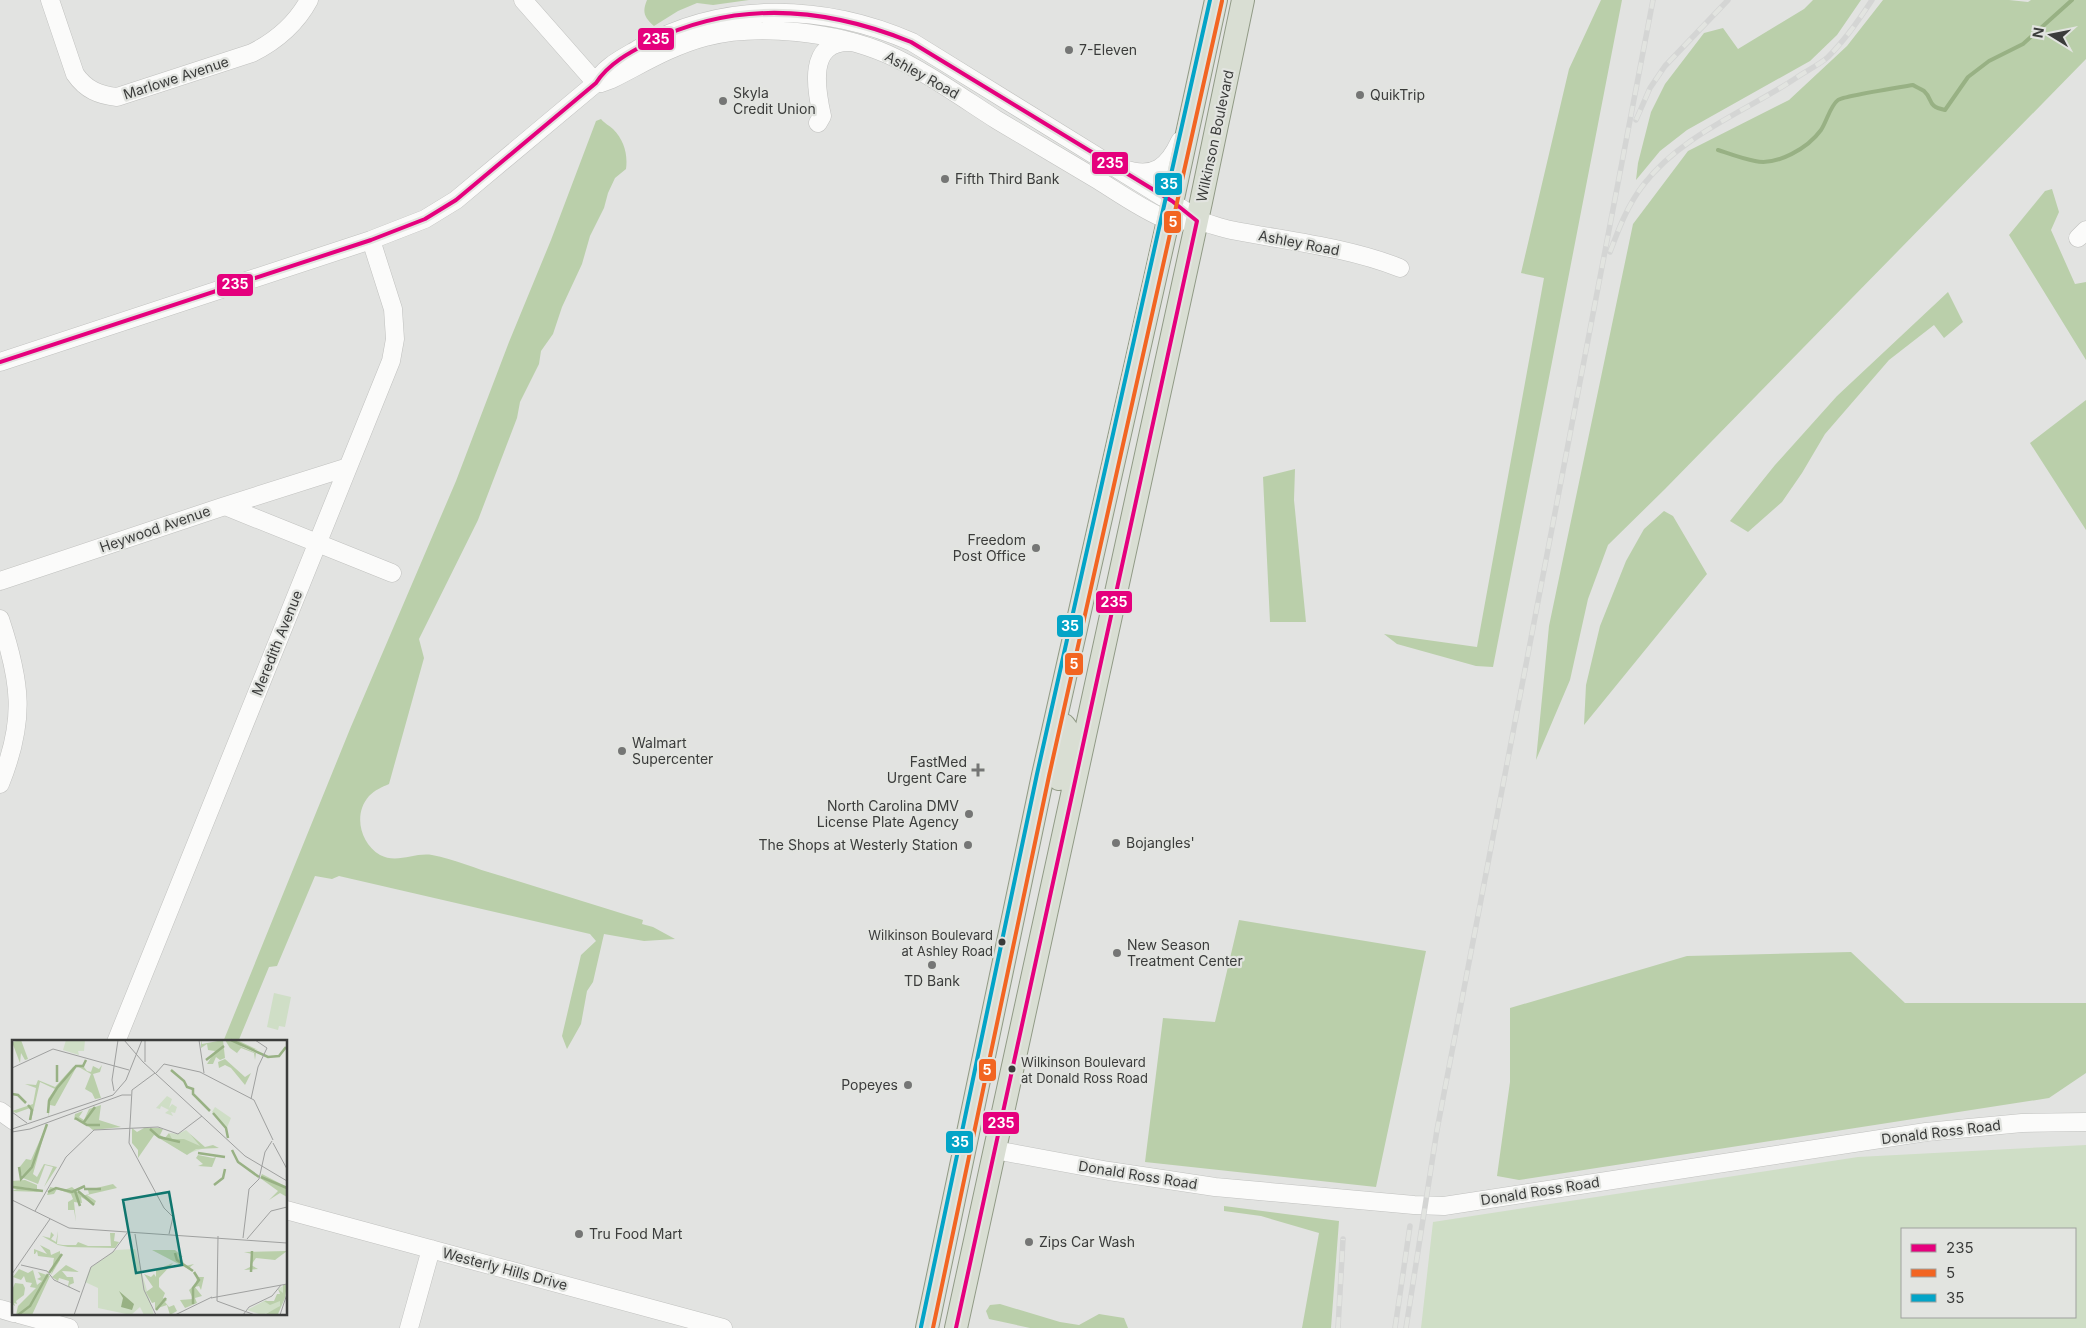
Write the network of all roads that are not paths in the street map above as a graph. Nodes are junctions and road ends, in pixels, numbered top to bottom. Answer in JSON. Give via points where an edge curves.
{"nodes":[{"id":1,"x":50,"y":0,"type":"edge"},
{"id":2,"x":309,"y":0,"type":"edge"},
{"id":3,"x":523,"y":0,"type":"edge"},
{"id":4,"x":1216,"y":0,"type":"edge"},
{"id":5,"x":1243,"y":0,"type":"edge"},
{"id":6,"x":799,"y":6,"type":"edge"},
{"id":7,"x":802,"y":33,"type":"junction"},
{"id":8,"x":852,"y":42,"type":"junction"},
{"id":9,"x":596,"y":83,"type":"junction"},
{"id":10,"x":818,"y":123,"type":"dead end"},
{"id":11,"x":1187,"y":132,"type":"junction"},
{"id":12,"x":1108,"y":162,"type":"junction"},
{"id":13,"x":1170,"y":211,"type":"junction"},
{"id":14,"x":1197,"y":221,"type":"junction"},
{"id":15,"x":371,"y":240,"type":"junction"},
{"id":16,"x":1400,"y":268,"type":"dead end"},
{"id":17,"x":0,"y":362,"type":"edge"},
{"id":18,"x":348,"y":467,"type":"junction"},
{"id":19,"x":225,"y":506,"type":"junction"},
{"id":20,"x":318,"y":543,"type":"junction"},
{"id":21,"x":392,"y":573,"type":"dead end"},
{"id":22,"x":0,"y":581,"type":"edge"},
{"id":23,"x":0,"y":619,"type":"edge"},
{"id":24,"x":1055,"y":722,"type":"junction"},
{"id":25,"x":0,"y":784,"type":"edge"},
{"id":26,"x":1046,"y":914,"type":"junction"},
{"id":27,"x":994,"y":1008,"type":"junction"},
{"id":28,"x":117,"y":1040,"type":"edge"},
{"id":29,"x":0,"y":1111,"type":"edge"},
{"id":30,"x":12,"y":1120,"type":"edge"},
{"id":31,"x":2086,"y":1122,"type":"edge"},
{"id":32,"x":995,"y":1150,"type":"junction"},
{"id":33,"x":288,"y":1211,"type":"edge"},
{"id":34,"x":431,"y":1250,"type":"junction"},
{"id":35,"x":26,"y":1316,"type":"edge"},
{"id":36,"x":69,"y":1328,"type":"edge"},
{"id":37,"x":409,"y":1328,"type":"edge"},
{"id":38,"x":723,"y":1328,"type":"edge"},
{"id":39,"x":927,"y":1328,"type":"edge"},
{"id":40,"x":956,"y":1328,"type":"edge"}],
"edges":[{"from":1,"to":2,"type":"street","name":"Marlowe Avenue","via":[[79,80],[90,90],[117,97],[262,48],[296,20]]},
{"from":3,"to":9,"type":"street"},
{"from":4,"to":11,"type":"main road","name":"Wilkinson Boulevard"},
{"from":5,"to":14,"type":"main road","name":"Wilkinson Boulevard"},
{"from":6,"to":7,"type":"street"},
{"from":6,"to":9,"type":"street","name":"Ashley Road","via":[[717,18],[682,28],[632,53],[600,74]]},
{"from":6,"to":12,"type":"street","name":"Ashley Road","via":[[912,42]]},
{"from":7,"to":8,"type":"street","name":"Ashley Road"},
{"from":7,"to":9,"type":"street","name":"Ashley Road","via":[[755,30],[706,37]]},
{"from":8,"to":10,"type":"street","via":[[833,45],[819,63],[816,88],[822,116]]},
{"from":8,"to":13,"type":"street","name":"Ashley Road","via":[[910,66],[1141,206]]},
{"from":9,"to":15,"type":"street","name":"Ashley Road","via":[[456,200],[426,220]]},
{"from":11,"to":12,"type":"street","via":[[1169,161],[1154,171],[1134,172]]},
{"from":11,"to":13,"type":"main road","name":"Wilkinson Boulevard"},
{"from":12,"to":13,"type":"street","name":"Ashley Road"},
{"from":13,"to":14,"type":"street","name":"Ashley Road","via":[[1184,222]]},
{"from":13,"to":24,"type":"main road","name":"Wilkinson Boulevard"},
{"from":14,"to":16,"type":"street","name":"Ashley Road","via":[[1381,260]]},
{"from":14,"to":26,"type":"main road","name":"Wilkinson Boulevard"},
{"from":15,"to":17,"type":"street","name":"Ashley Road"},
{"from":15,"to":18,"type":"street","name":"Meredith Avenue","via":[[393,309],[395,339],[391,361]]},
{"from":18,"to":19,"type":"street"},
{"from":18,"to":20,"type":"street","name":"Meredith Avenue"},
{"from":19,"to":20,"type":"street","name":"Heywood Avenue"},
{"from":19,"to":22,"type":"street","name":"Heywood Avenue"},
{"from":20,"to":21,"type":"street","name":"Heywood Avenue"},
{"from":20,"to":28,"type":"street","name":"Meredith Avenue"},
{"from":23,"to":25,"type":"street","via":[[16,676],[18,701],[17,727]]},
{"from":24,"to":26,"type":"main road","via":[[1066,727],[1068,736],[1040,879],[1040,902]]},
{"from":24,"to":27,"type":"main road","name":"Wilkinson Boulevard"},
{"from":26,"to":32,"type":"main road","name":"Wilkinson Boulevard"},
{"from":27,"to":32,"type":"main road","via":[[1002,1016],[1004,1025],[984,1137],[988,1147]]},
{"from":27,"to":39,"type":"main road","name":"Wilkinson Boulevard"},
{"from":29,"to":30,"type":"street"},
{"from":31,"to":32,"type":"street","name":"Donald Ross Road","via":[[2022,1123],[1943,1130],[1444,1206],[1215,1186]]},
{"from":32,"to":40,"type":"main road","name":"Wilkinson Boulevard"},
{"from":33,"to":34,"type":"street","name":"Westerly Hills Drive"},
{"from":34,"to":37,"type":"street"},
{"from":34,"to":38,"type":"street","name":"Westerly Hills Drive"},
{"from":35,"to":36,"type":"street"}]}
